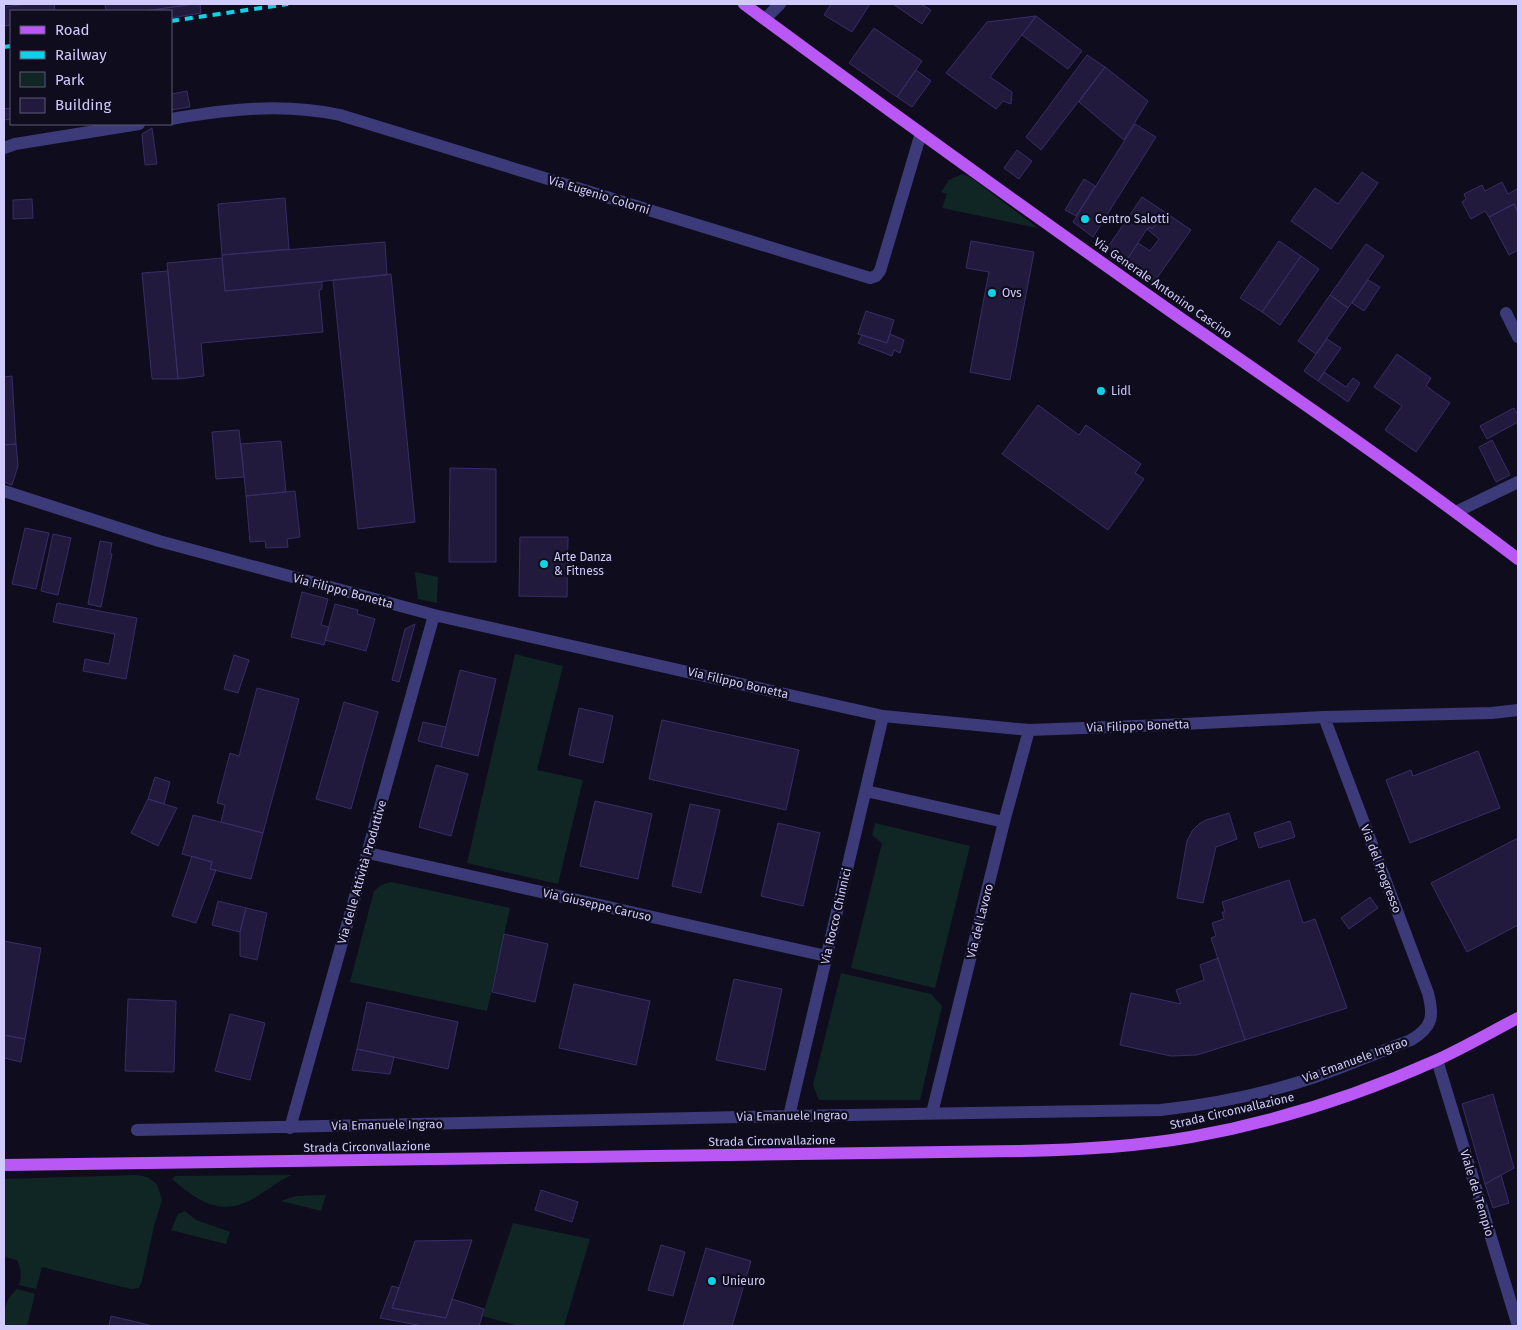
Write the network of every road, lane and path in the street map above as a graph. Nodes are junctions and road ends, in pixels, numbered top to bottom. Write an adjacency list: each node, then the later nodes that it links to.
1 (744, 4): 3 (main road, Via Generale Antonino Cascino)
2 (780, 4): 3 (street)
3 (765, 20): 6 (main road, Via Generale Antonino Cascino)
4 (172, 118): 6 (street, Via Eugenio Colorni)
5 (133, 125): 7 (street)
6 (921, 133): 12 (main road, Via Generale Antonino Cascino)
7 (4, 148)
8 (1506, 313): 9 (street)
9 (1518, 337)
10 (1518, 482): 12 (street)
11 (4, 491): 14 (street, Via Filippo Bonetta)
12 (1456, 512): 13 (main road, Via Generale Antonino Cascino)
13 (1518, 559)
14 (434, 615): 18 (street, Via Filippo Bonetta); 23 (street, Via delle Attività Produttive)
15 (1518, 702): 17 (street)
16 (1518, 710): 17 (street, Via Filippo Bonetta)
17 (1492, 712): 19 (street, Via Filippo Bonetta)
18 (883, 716): 20 (street, Via Filippo Bonetta); 21 (street, Via Rocco Chinnici)
19 (1324, 717): 20 (street, Via Filippo Bonetta); 26 (street, Via del Progresso)
20 (1029, 730): 22 (street, Via del Lavoro)
21 (866, 791): 22 (street); 24 (street, Via Rocco Chinnici)
22 (1004, 822): 28 (street, Via del Lavoro)
23 (368, 853): 24 (street, Via Giuseppe Caruso); 30 (street, Via delle Attività Produttive)
24 (826, 956): 29 (street, Via Rocco Chinnici)
25 (1518, 1018): 27 (main road, Strada Circonvallazione)
26 (1429, 1023): 28 (street, Via Emanuele Ingrao)
27 (1437, 1060): 32 (main road, Strada Circonvallazione); 33 (street, Viale del Tempio)
28 (932, 1113): 29 (street, Via Emanuele Ingrao)
29 (789, 1116): 30 (street, Via Emanuele Ingrao)
30 (290, 1128): 31 (street, Via Emanuele Ingrao)
31 (137, 1130)
32 (4, 1165)
33 (1518, 1326)

